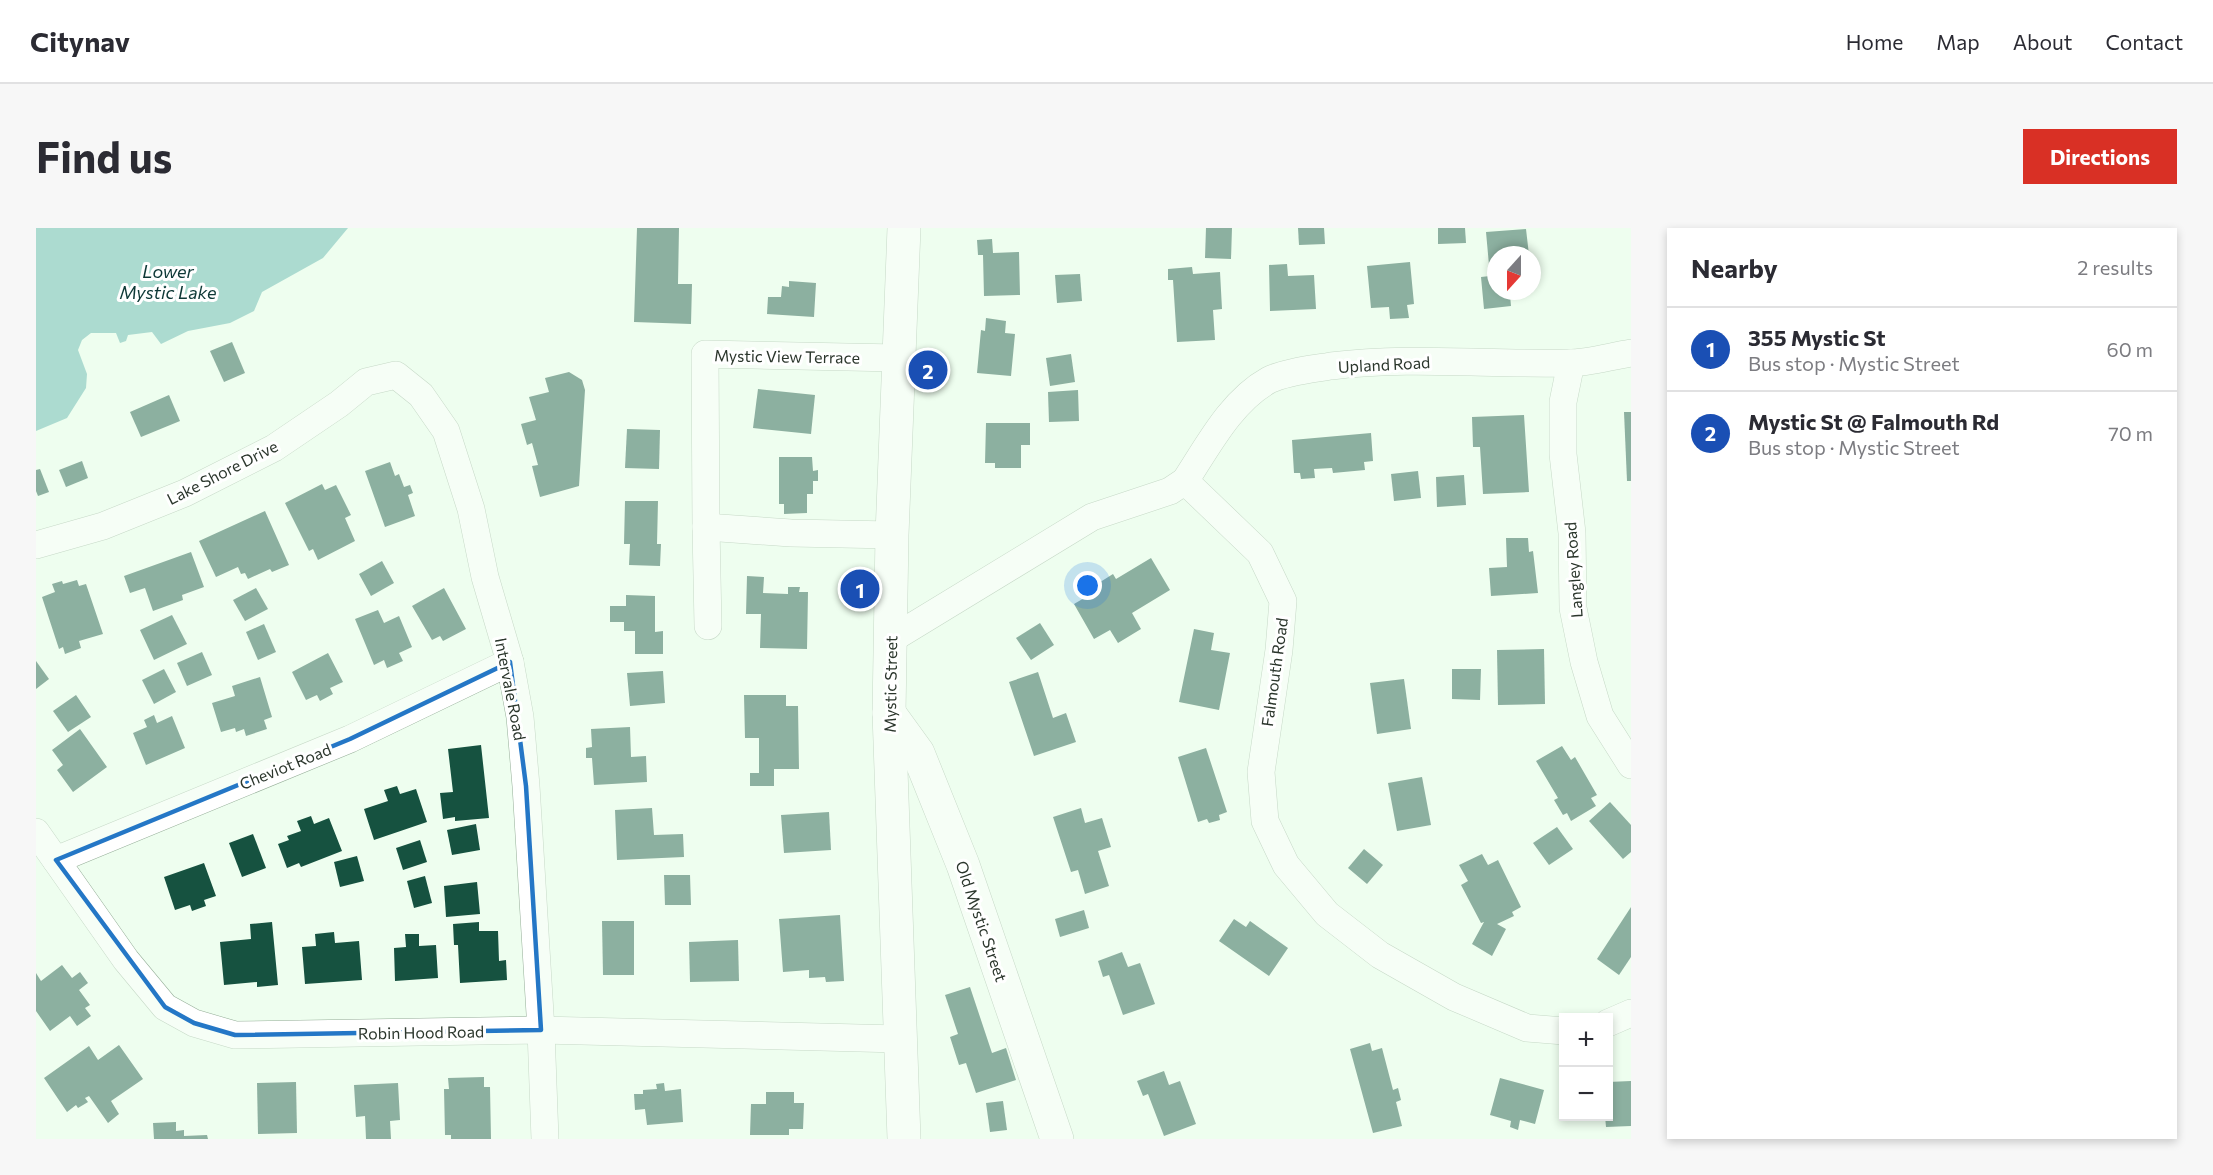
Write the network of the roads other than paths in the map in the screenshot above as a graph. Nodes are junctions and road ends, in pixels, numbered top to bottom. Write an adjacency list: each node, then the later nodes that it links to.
1 (904, 228): 3 (main road, Mystic Street)
2 (1631, 353): 4 (street, Upland Road)
3 (897, 358): 7 (street, Mystic View Terrace); 8 (main road, Mystic Street)
4 (1571, 363): 6 (street, Upland Road); 14 (street, Langley Road)
5 (396, 375): 9 (street, Lake Shore Drive); 12 (street, Intervale Road)
6 (1185, 481): 11 (street); 20 (street, Falmouth Road)
7 (706, 527): 8 (street); 10 (street, Mystic View Terrace)
8 (892, 535): 11 (main road, Mystic Street)
9 (36, 545)
10 (708, 626)
11 (890, 640): 13 (main road, Mystic Street)
12 (510, 663): 16 (street, Cheviot Road); 19 (street, Intervale Road)
13 (889, 713): 21 (main road, Mystic Street); 24 (main road, Old Mystic Street)
14 (1631, 765)
15 (36, 832): 16 (street, Robin Hood Road)
16 (56, 860): 19 (street, Robin Hood Road)
17 (1631, 1013): 18 (street)
18 (1613, 1021)
19 (541, 1030): 21 (street, Robin Hood Road); 22 (street, Intervale Road)
20 (1559, 1031)
21 (900, 1039): 23 (main road, Mystic Street)
22 (545, 1139)
23 (904, 1139)
24 (1057, 1139)

